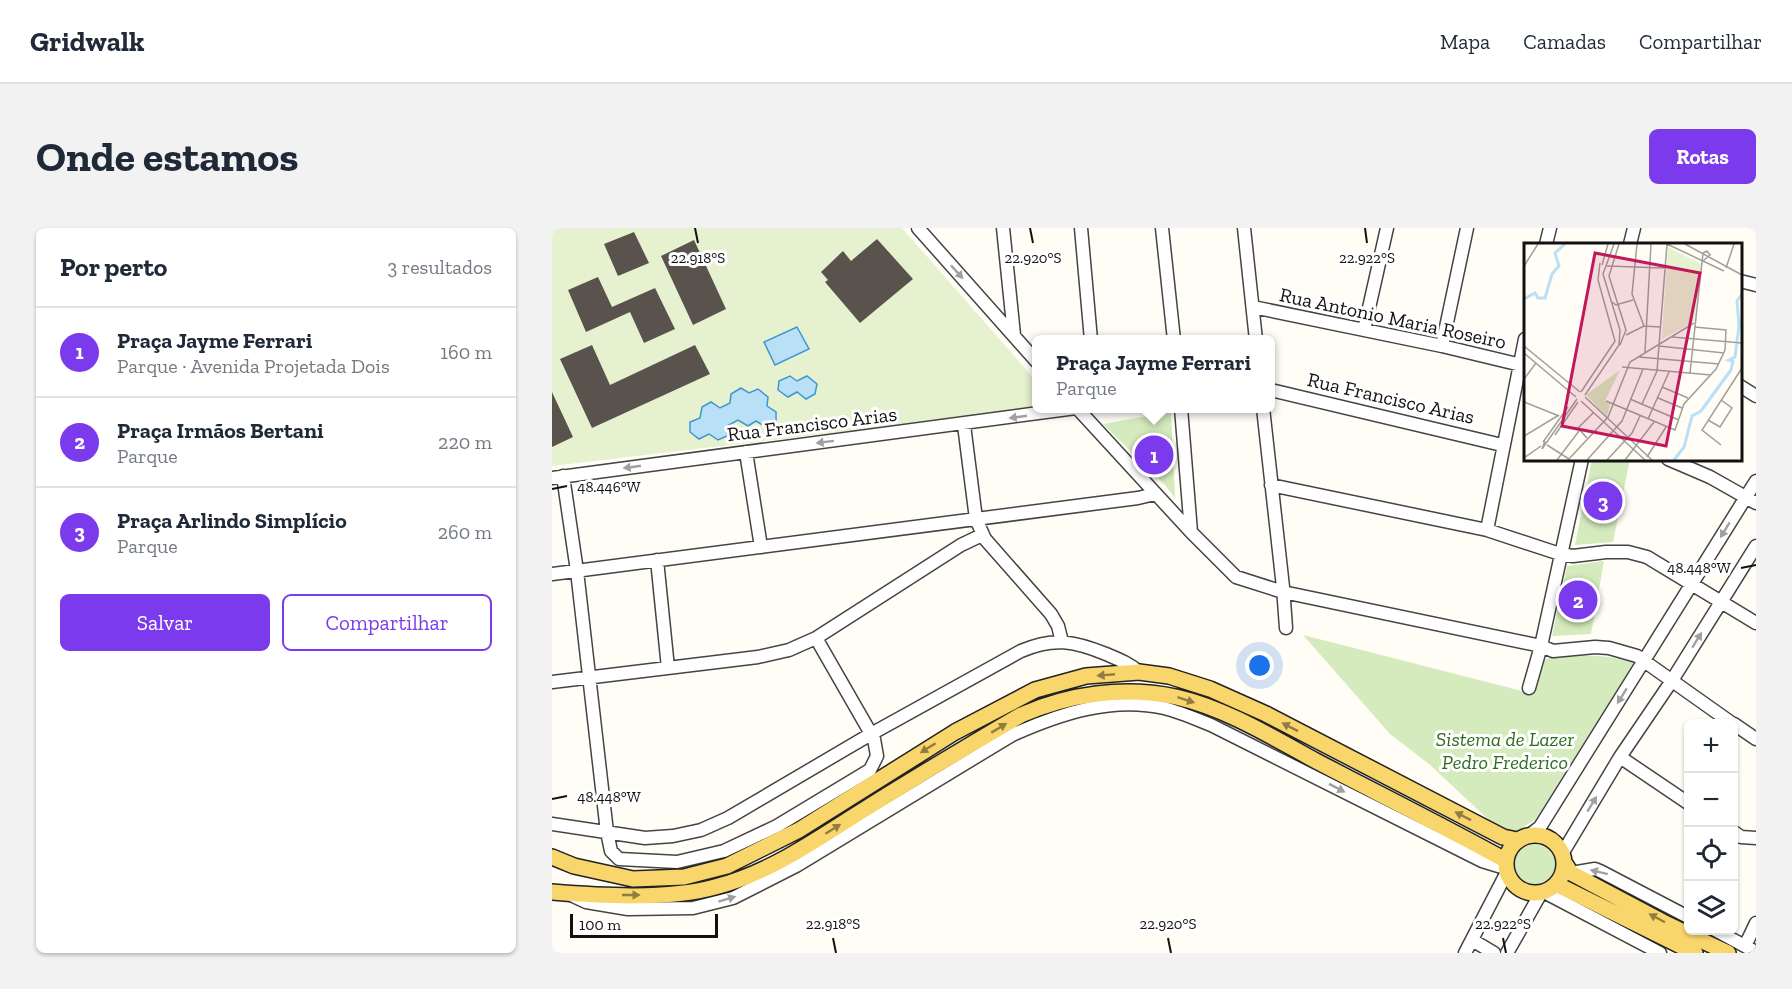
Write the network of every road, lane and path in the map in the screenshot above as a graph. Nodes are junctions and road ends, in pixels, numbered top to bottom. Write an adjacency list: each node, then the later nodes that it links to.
1 (918, 228): 16 (street, one-way to 16)
2 (1003, 228): 16 (street)
3 (1081, 228): 17 (street)
4 (1162, 228): 18 (street)
5 (1244, 228): 14 (street)
6 (1387, 228): 15 (street)
7 (1467, 228): 20 (street)
8 (1550, 228): 10 (street)
9 (1634, 228): 11 (street)
10 (1546, 243)
11 (1630, 243)
12 (1741, 281): 13 (street)
13 (1756, 285)
14 (1253, 307): 15 (street, Rua Antonio Maria Roseiro); 19 (street)
15 (1364, 330): 20 (street, Rua Antonio Maria Roseiro)
16 (1014, 335): 22 (street)
17 (1091, 335)
18 (1174, 335)
19 (1256, 335)
20 (1442, 346): 23 (street, Rua Antonio Maria Roseiro)
21 (1524, 348): 23 (street)
22 (1032, 356)
23 (1522, 366): 32 (street)
24 (1741, 388): 26 (street)
25 (1275, 391): 32 (street, Rua Francisco Arias)
26 (1756, 396)
27 (1032, 413): 31 (street, Rua Francisco Arias, one-way to 31)
28 (1081, 413): 39 (street)
29 (1181, 413): 43 (street)
30 (1264, 413): 38 (street)
31 (964, 425): 33 (street, Rua Francisco Arias, one-way to 33); 41 (street)
32 (1502, 445): 42 (street)
33 (746, 452): 36 (street, Rua Francisco Arias, one-way to 36); 46 (street)
34 (1582, 460): 47 (street)
35 (1670, 460): 40 (street)
36 (558, 477): 49 (street)
37 (1756, 480): 40 (street)
38 (1271, 485): 42 (street); 52 (street)
39 (1155, 494): 41 (street); 43 (street)
40 (1751, 500): 51 (street, one-way to 51)
41 (976, 519): 44 (street); 46 (street)
42 (1486, 530): 47 (street)
43 (1191, 532): 52 (street)
44 (981, 535): 56 (street); 57 (street)
45 (1756, 546): 53 (street)
46 (761, 547): 48 (street)
47 (1560, 554): 51 (street); 58 (street)
48 (657, 560): 49 (street); 60 (street)
49 (577, 571): 50 (street); 62 (street)
50 (552, 574)
51 (1693, 584): 53 (street); 59 (street)
52 (1284, 592): 55 (street); 58 (street)
53 (1721, 602): 54 (street); 64 (street, one-way to 53)
54 (1756, 623)
55 (1286, 628)
56 (816, 638): 60 (street); 68 (street)
57 (1062, 642): 61 (street); 68 (street)
58 (1541, 646): 59 (street); 65 (street)
59 (1644, 662): 64 (street); 78 (street, one-way to 78)
60 (668, 668): 62 (street)
61 (1139, 672): 71 (main road, one-way to 71); 78 (main road, one-way to 61)
62 (590, 678): 63 (street); 76 (street)
63 (552, 682)
64 (1671, 682): 66 (street); 70 (street)
65 (1529, 688)
66 (1726, 719)
67 (1738, 727): 69 (street)
68 (871, 734): 72 (street); 76 (street)
69 (1756, 739)
70 (1620, 758): 73 (street); 82 (street, one-way to 70)
71 (879, 778): 72 (street); 80 (main road)
72 (838, 789): 75 (street)
73 (1684, 799)
74 (552, 824): 76 (street)
75 (777, 826): 76 (street); 80 (street)
76 (608, 832)
77 (1738, 835): 79 (street)
78 (1524, 837): 82 (main road); 83 (main road)
79 (1756, 838)
80 (759, 850): 81 (main road)
81 (552, 857)
82 (1566, 863): 84 (main road); 86 (street, one-way to 82); 96 (main road, one-way to 82)
83 (1506, 867): 84 (main road); 85 (main road, one-way to 83); 89 (street)
84 (1547, 890): 93 (street); 94 (street); 95 (main road)
85 (560, 892)
86 (1684, 914)
87 (1756, 922): 90 (street)
88 (1724, 935): 90 (street)
89 (1472, 940): 91 (street); 92 (street)
90 (1751, 949)
91 (1465, 953)
92 (1494, 953)
93 (1507, 953)
94 (1660, 953)
95 (1695, 953)
96 (1728, 953)

